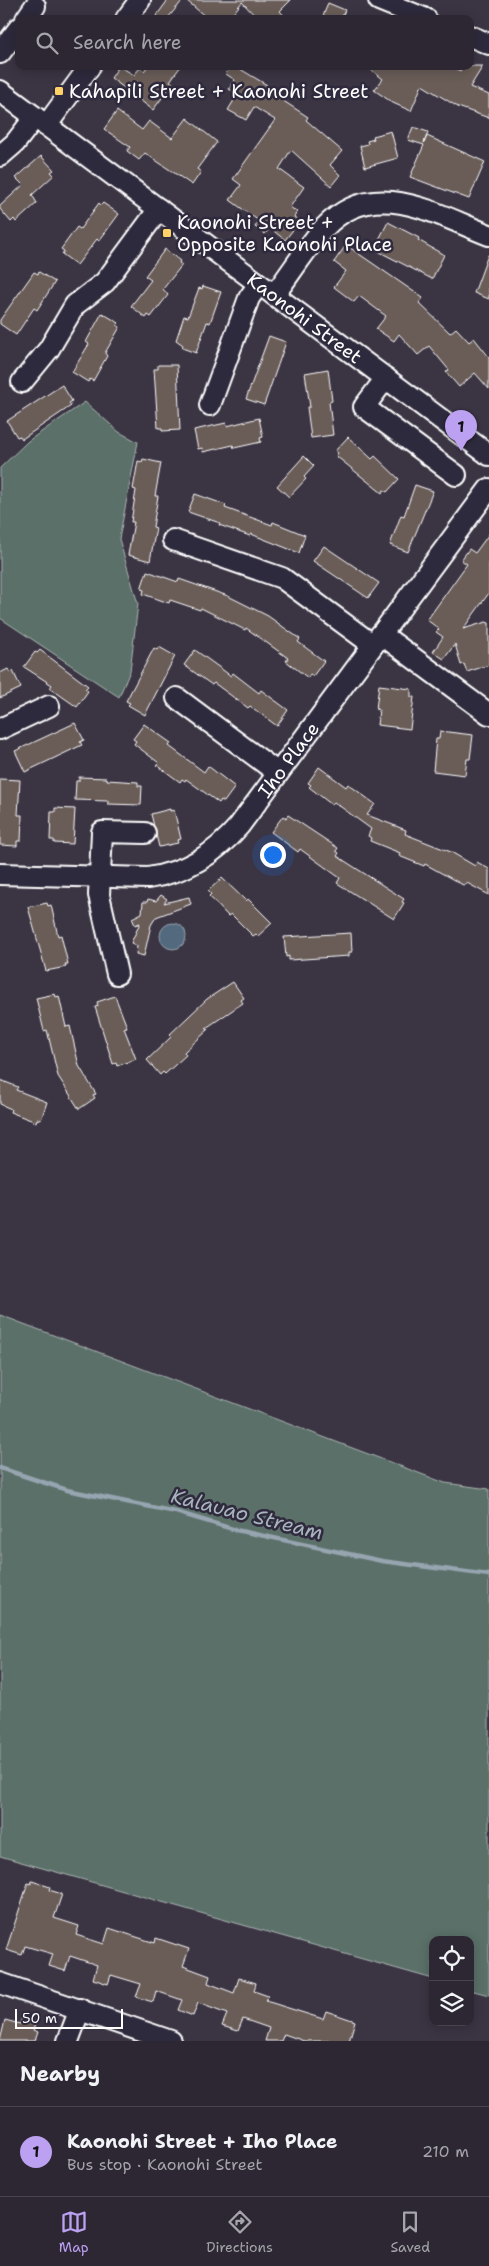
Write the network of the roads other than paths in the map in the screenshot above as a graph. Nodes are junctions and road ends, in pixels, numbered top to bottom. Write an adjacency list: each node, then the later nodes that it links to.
1 (140, 0): 3 (street)
2 (380, 0): 4 (street)
3 (129, 15)
4 (416, 15)
5 (15, 33): 8 (street)
6 (474, 38): 7 (street)
7 (489, 44)
8 (0, 53)
9 (86, 70): 11 (street)
10 (0, 91): 11 (street, Kaonohi Street)
11 (40, 121): 12 (street); 13 (street, Kaonohi Street)
12 (0, 156)
13 (159, 209): 15 (street, Kaonohi Street); 17 (street)
14 (489, 235): 15 (street)
15 (267, 289): 16 (street, Kaonohi Street); 18 (street)
16 (386, 378): 19 (street, Kaonohi Street); 20 (street)
17 (22, 382)
18 (210, 405)
19 (489, 455)
20 (456, 475)
21 (489, 489): 23 (street, Iho Place)
22 (173, 540): 23 (street)
23 (377, 640): 26 (street); 28 (street, Iho Place)
24 (177, 698): 28 (street)
25 (50, 706): 27 (street)
26 (489, 714)
27 (0, 729)
28 (278, 774): 31 (street, Iho Place)
29 (145, 833): 31 (street)
30 (0, 874): 31 (street, Iho Place)
31 (100, 878): 32 (street)
32 (117, 974)
33 (0, 1983): 34 (street)
34 (80, 2010): 35 (street); 36 (street)
35 (68, 2041)
36 (171, 2041)

